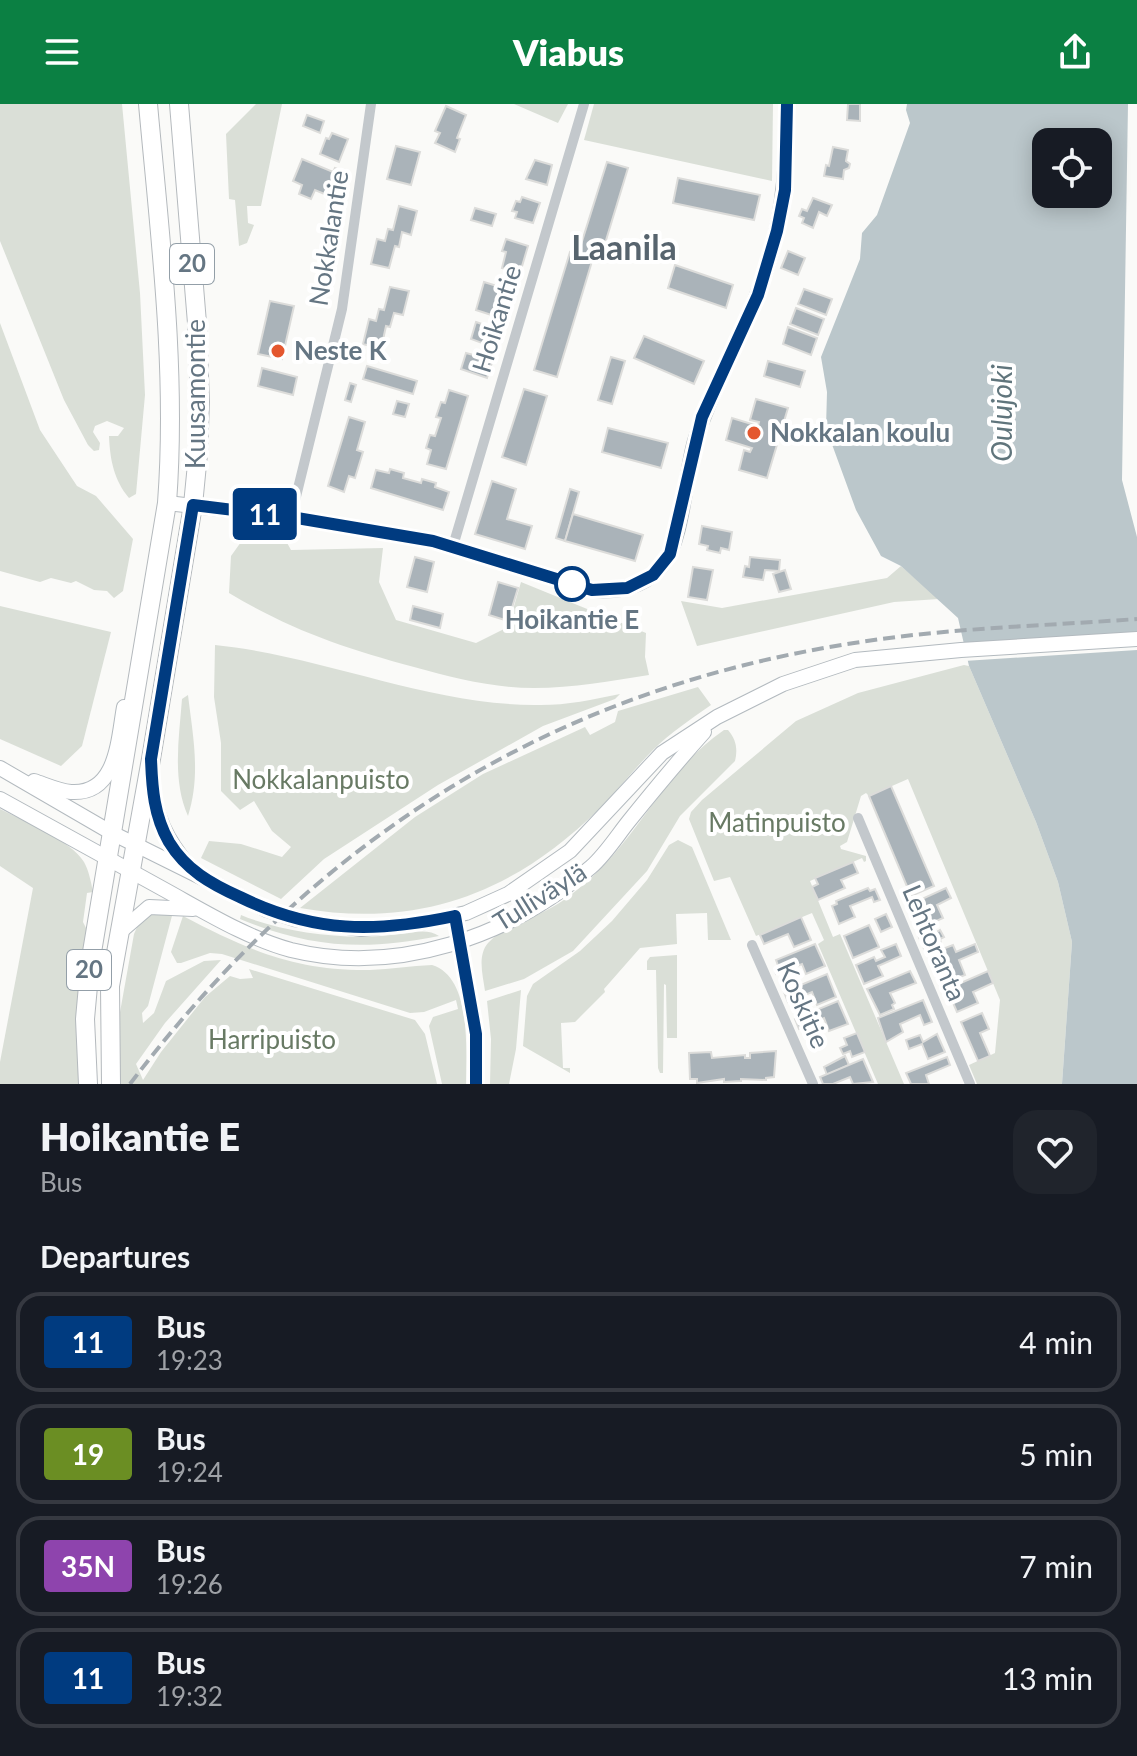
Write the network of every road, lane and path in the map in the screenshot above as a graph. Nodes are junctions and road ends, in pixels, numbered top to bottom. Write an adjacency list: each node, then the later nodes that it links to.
1 (148, 104): 6 (highway, Kuusamontie / 20)
2 (181, 104): 7 (highway, Kuusamontie / 20)
3 (371, 104): 8 (street, Nokkalantie)
4 (584, 104): 9 (street, Hoikantie)
5 (787, 104): 9 (main road)
6 (167, 503): 7 (main road); 10 (highway, Kuusamontie / 20)
7 (193, 505): 8 (main road); 13 (highway, Kuusamontie / 20)
8 (291, 517): 9 (main road)
9 (453, 546)
10 (146, 633): 14 (main road); 17 (highway, Kuusamontie / 20)
11 (1137, 639): 12 (main road, Tulliväylä)
12 (717, 717): 23 (main road, Tulliväylä); 25 (main road, Tulliväylä)
13 (151, 759): 18 (highway, Kuusamontie / 20); 21 (main road)
14 (6, 771): 17 (main road, Tulliväylä)
15 (0, 799): 19 (main road, Tulliväylä)
16 (858, 818): 31 (street, Lehtoranta)
17 (112, 833): 18 (main road, Tulliväylä); 19 (highway, 20)
18 (136, 846): 20 (highway, Kuusamontie / 20); 21 (main road, Tulliväylä)
19 (107, 858): 20 (main road, Tulliväylä); 27 (highway, 20)
20 (131, 872): 22 (main road, Tulliväylä); 24 (highway, 20)
21 (196, 874): 23 (main road, Tulliväylä)
22 (201, 910): 24 (main road); 25 (main road, Tulliväylä)
23 (455, 916): 25 (main road)
24 (120, 932): 28 (highway, 20)
25 (461, 942): 29 (main road)
26 (752, 945): 30 (street, Koskitie)
27 (88, 1084)
28 (111, 1084)
29 (476, 1084)
30 (813, 1084)
31 (970, 1084)

